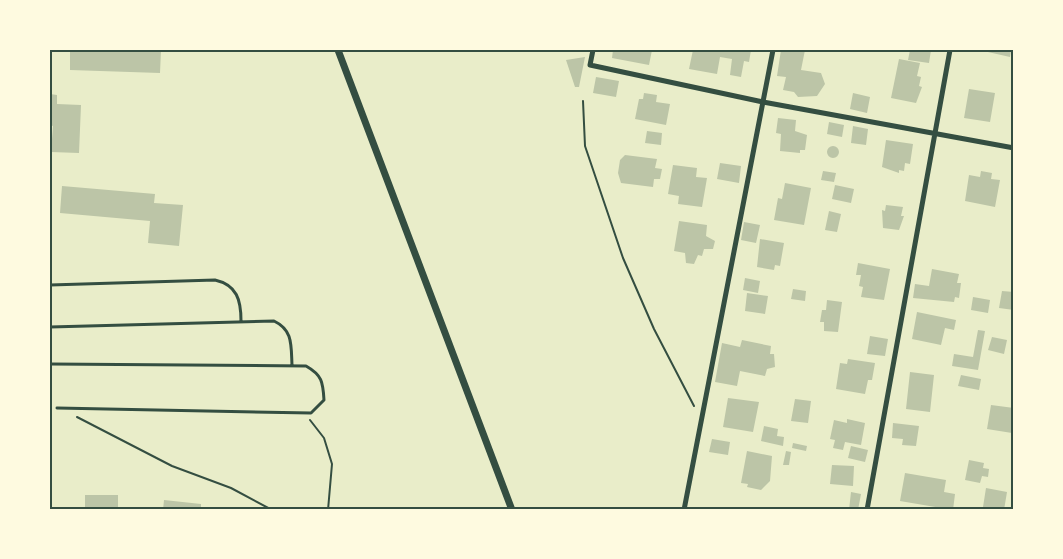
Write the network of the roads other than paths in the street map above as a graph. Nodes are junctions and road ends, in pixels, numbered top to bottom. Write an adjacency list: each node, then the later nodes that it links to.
1 (338, 50): 14 (street)
2 (593, 50): 5 (street)
3 (773, 50): 5 (street)
4 (950, 50): 6 (street)
5 (763, 102): 6 (street); 15 (street)
6 (934, 132): 7 (street); 16 (street)
7 (1014, 148)
8 (50, 285): 9 (lane)
9 (241, 321): 10 (lane); 12 (lane)
10 (50, 327)
11 (50, 364): 12 (lane)
12 (292, 365): 13 (lane)
13 (57, 408)
14 (512, 510)
15 (684, 510)
16 (867, 510)

